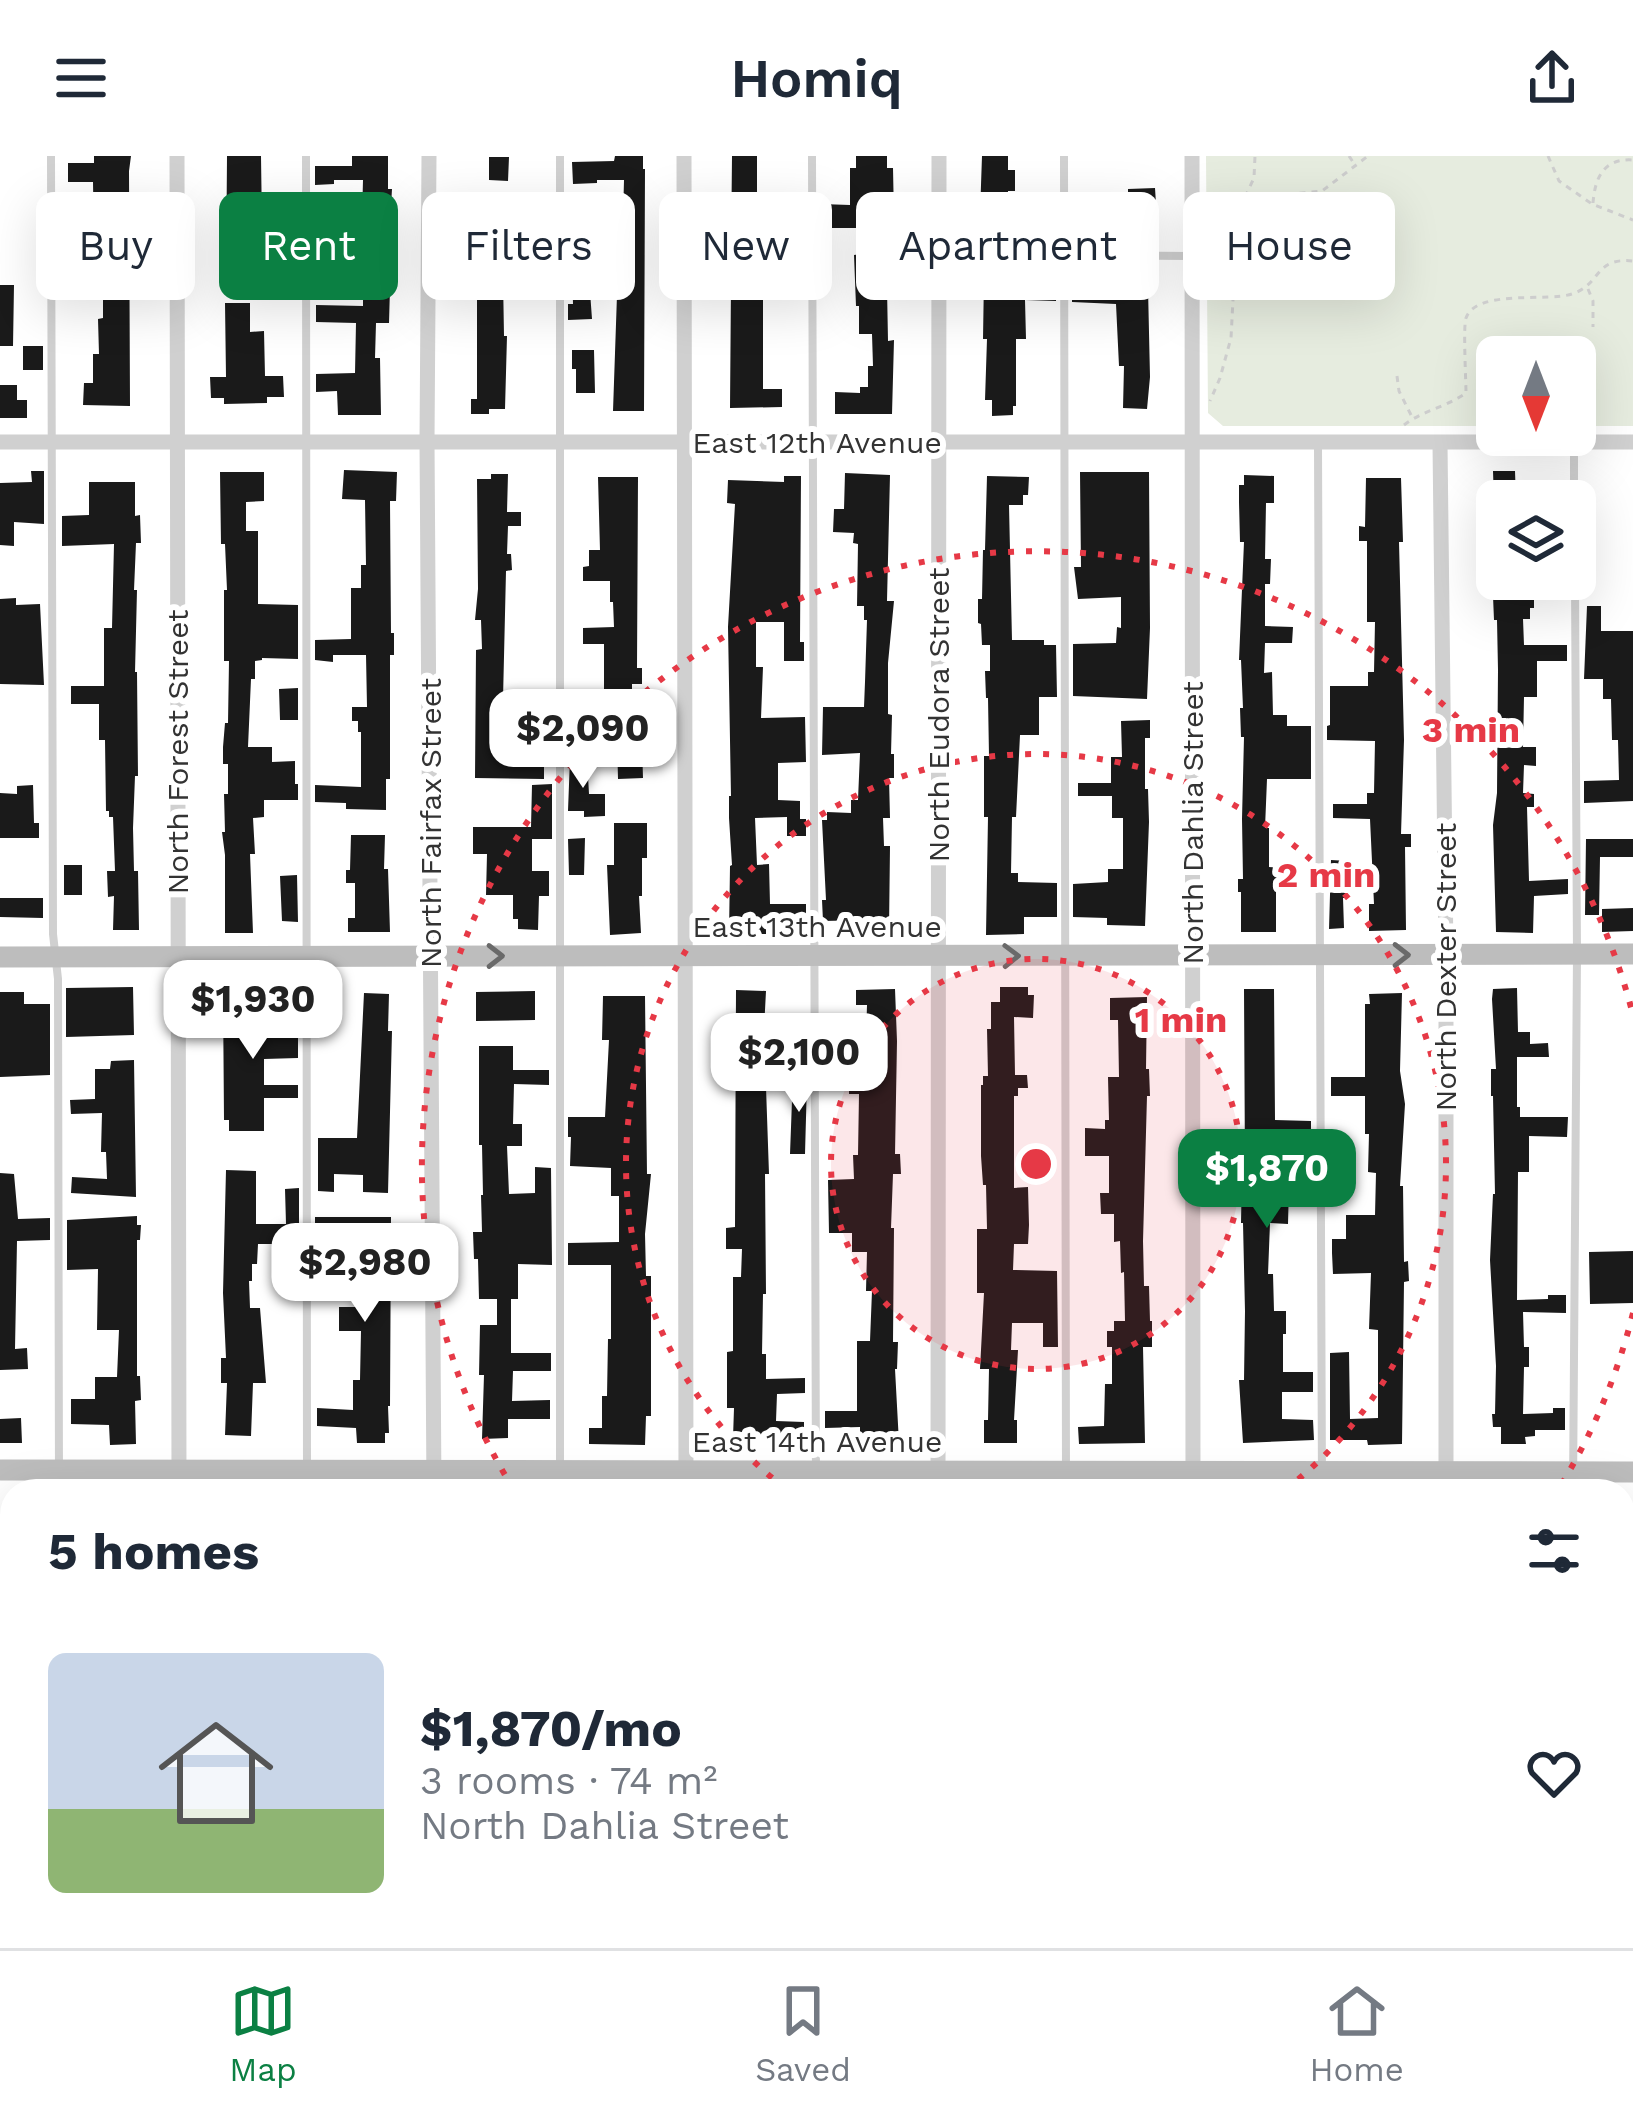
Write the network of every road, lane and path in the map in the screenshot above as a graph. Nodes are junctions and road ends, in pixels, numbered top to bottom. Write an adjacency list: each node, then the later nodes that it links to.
1 (51, 156): 36 (lane)
2 (177, 156): 37 (street, North Forest Street)
3 (306, 156): 38 (lane)
4 (429, 156): 33 (street, North Fairfax Street)
5 (560, 156): 34 (lane)
6 (684, 156): 39 (street)
7 (812, 156): 40 (lane)
8 (939, 156): 41 (street, North Eudora Street)
9 (1064, 156): 17 (lane)
10 (1192, 156): 18 (street, North Dahlia Street)
11 (1255, 156): 19 (path)
12 (1348, 156): 16 (path)
13 (1368, 156): 16 (path)
14 (1548, 156): 21 (path)
15 (1633, 160): 21 (path)
16 (1356, 166): 20 (path)
17 (1064, 192)
18 (1192, 192)
19 (1247, 192)
20 (1311, 192)
21 (1592, 204): 22 (path)
22 (1633, 220)
23 (1633, 261): 24 (path)
24 (1587, 288): 28 (path); 31 (path)
25 (1065, 300): 42 (lane)
26 (1192, 300): 43 (street, North Dahlia Street)
27 (1233, 300): 30 (path)
28 (1593, 327)
29 (1396, 376): 31 (path)
30 (1208, 413)
31 (1413, 418): 32 (path)
32 (1404, 425)
33 (428, 441): 34 (street, East 12th Avenue); 38 (street, East 12th Avenue); 56 (street, North Fairfax Street)
34 (559, 441): 39 (street, East 12th Avenue); 57 (lane)
35 (0, 442): 36 (street, East 12th Avenue)
36 (51, 442): 37 (street, East 12th Avenue); 63 (lane)
37 (178, 442): 38 (street, East 12th Avenue); 64 (street, North Forest Street)
38 (305, 442): 55 (lane)
39 (683, 442): 40 (street, East 12th Avenue); 58 (street)
40 (813, 442): 41 (street, East 12th Avenue); 59 (lane)
41 (937, 442): 42 (street, East 12th Avenue); 60 (street, North Eudora Street)
42 (1066, 442): 43 (street, East 12th Avenue); 61 (lane)
43 (1192, 442): 46 (street, East 12th Avenue); 50 (street, North Dahlia Street)
44 (1596, 442): 45 (street, East 12th Avenue)
45 (1633, 442)
46 (1318, 443): 48 (street, East 12th Avenue); 52 (lane)
47 (1476, 443): 48 (street, East 12th Avenue)
48 (1440, 444): 53 (street, North Dexter Street)
49 (1575, 600): 54 (lane)
50 (1192, 954): 52 (main road, East 13th Avenue); 61 (main road, East 13th Avenue); 77 (street, North Dahlia Street)
51 (1633, 954): 54 (main road, East 13th Avenue)
52 (1319, 955): 53 (main road, East 13th Avenue, one-way to 53); 78 (lane)
53 (1446, 955): 54 (main road, East 13th Avenue); 79 (street, North Dexter Street)
54 (1577, 955): 80 (lane)
55 (306, 956): 56 (main road, East 13th Avenue); 64 (main road, East 13th Avenue); 70 (lane)
56 (431, 956): 57 (main road, East 13th Avenue, one-way to 57); 71 (street, North Fairfax Street)
57 (561, 956): 58 (main road, East 13th Avenue); 72 (lane)
58 (685, 956): 59 (main road, East 13th Avenue); 73 (street)
59 (813, 956): 60 (main road, East 13th Avenue); 74 (lane)
60 (939, 956): 61 (main road, East 13th Avenue, one-way to 61); 75 (street, North Eudora Street)
61 (1067, 956): 76 (lane)
62 (0, 957): 63 (main road, East 13th Avenue)
63 (55, 957): 64 (main road, East 13th Avenue); 68 (lane)
64 (176, 957): 69 (street, North Forest Street)
65 (0, 1470): 67 (main road, East 14th Avenue)
66 (1633, 1472): 81 (main road, East 14th Avenue)
67 (48, 1479)
68 (59, 1479)
69 (178, 1479)
70 (307, 1479)
71 (434, 1479)
72 (560, 1479)
73 (686, 1479)
74 (816, 1479)
75 (938, 1479)
76 (1066, 1479)
77 (1193, 1479)
78 (1322, 1479)
79 (1446, 1479)
80 (1573, 1479)
81 (1586, 1479)

